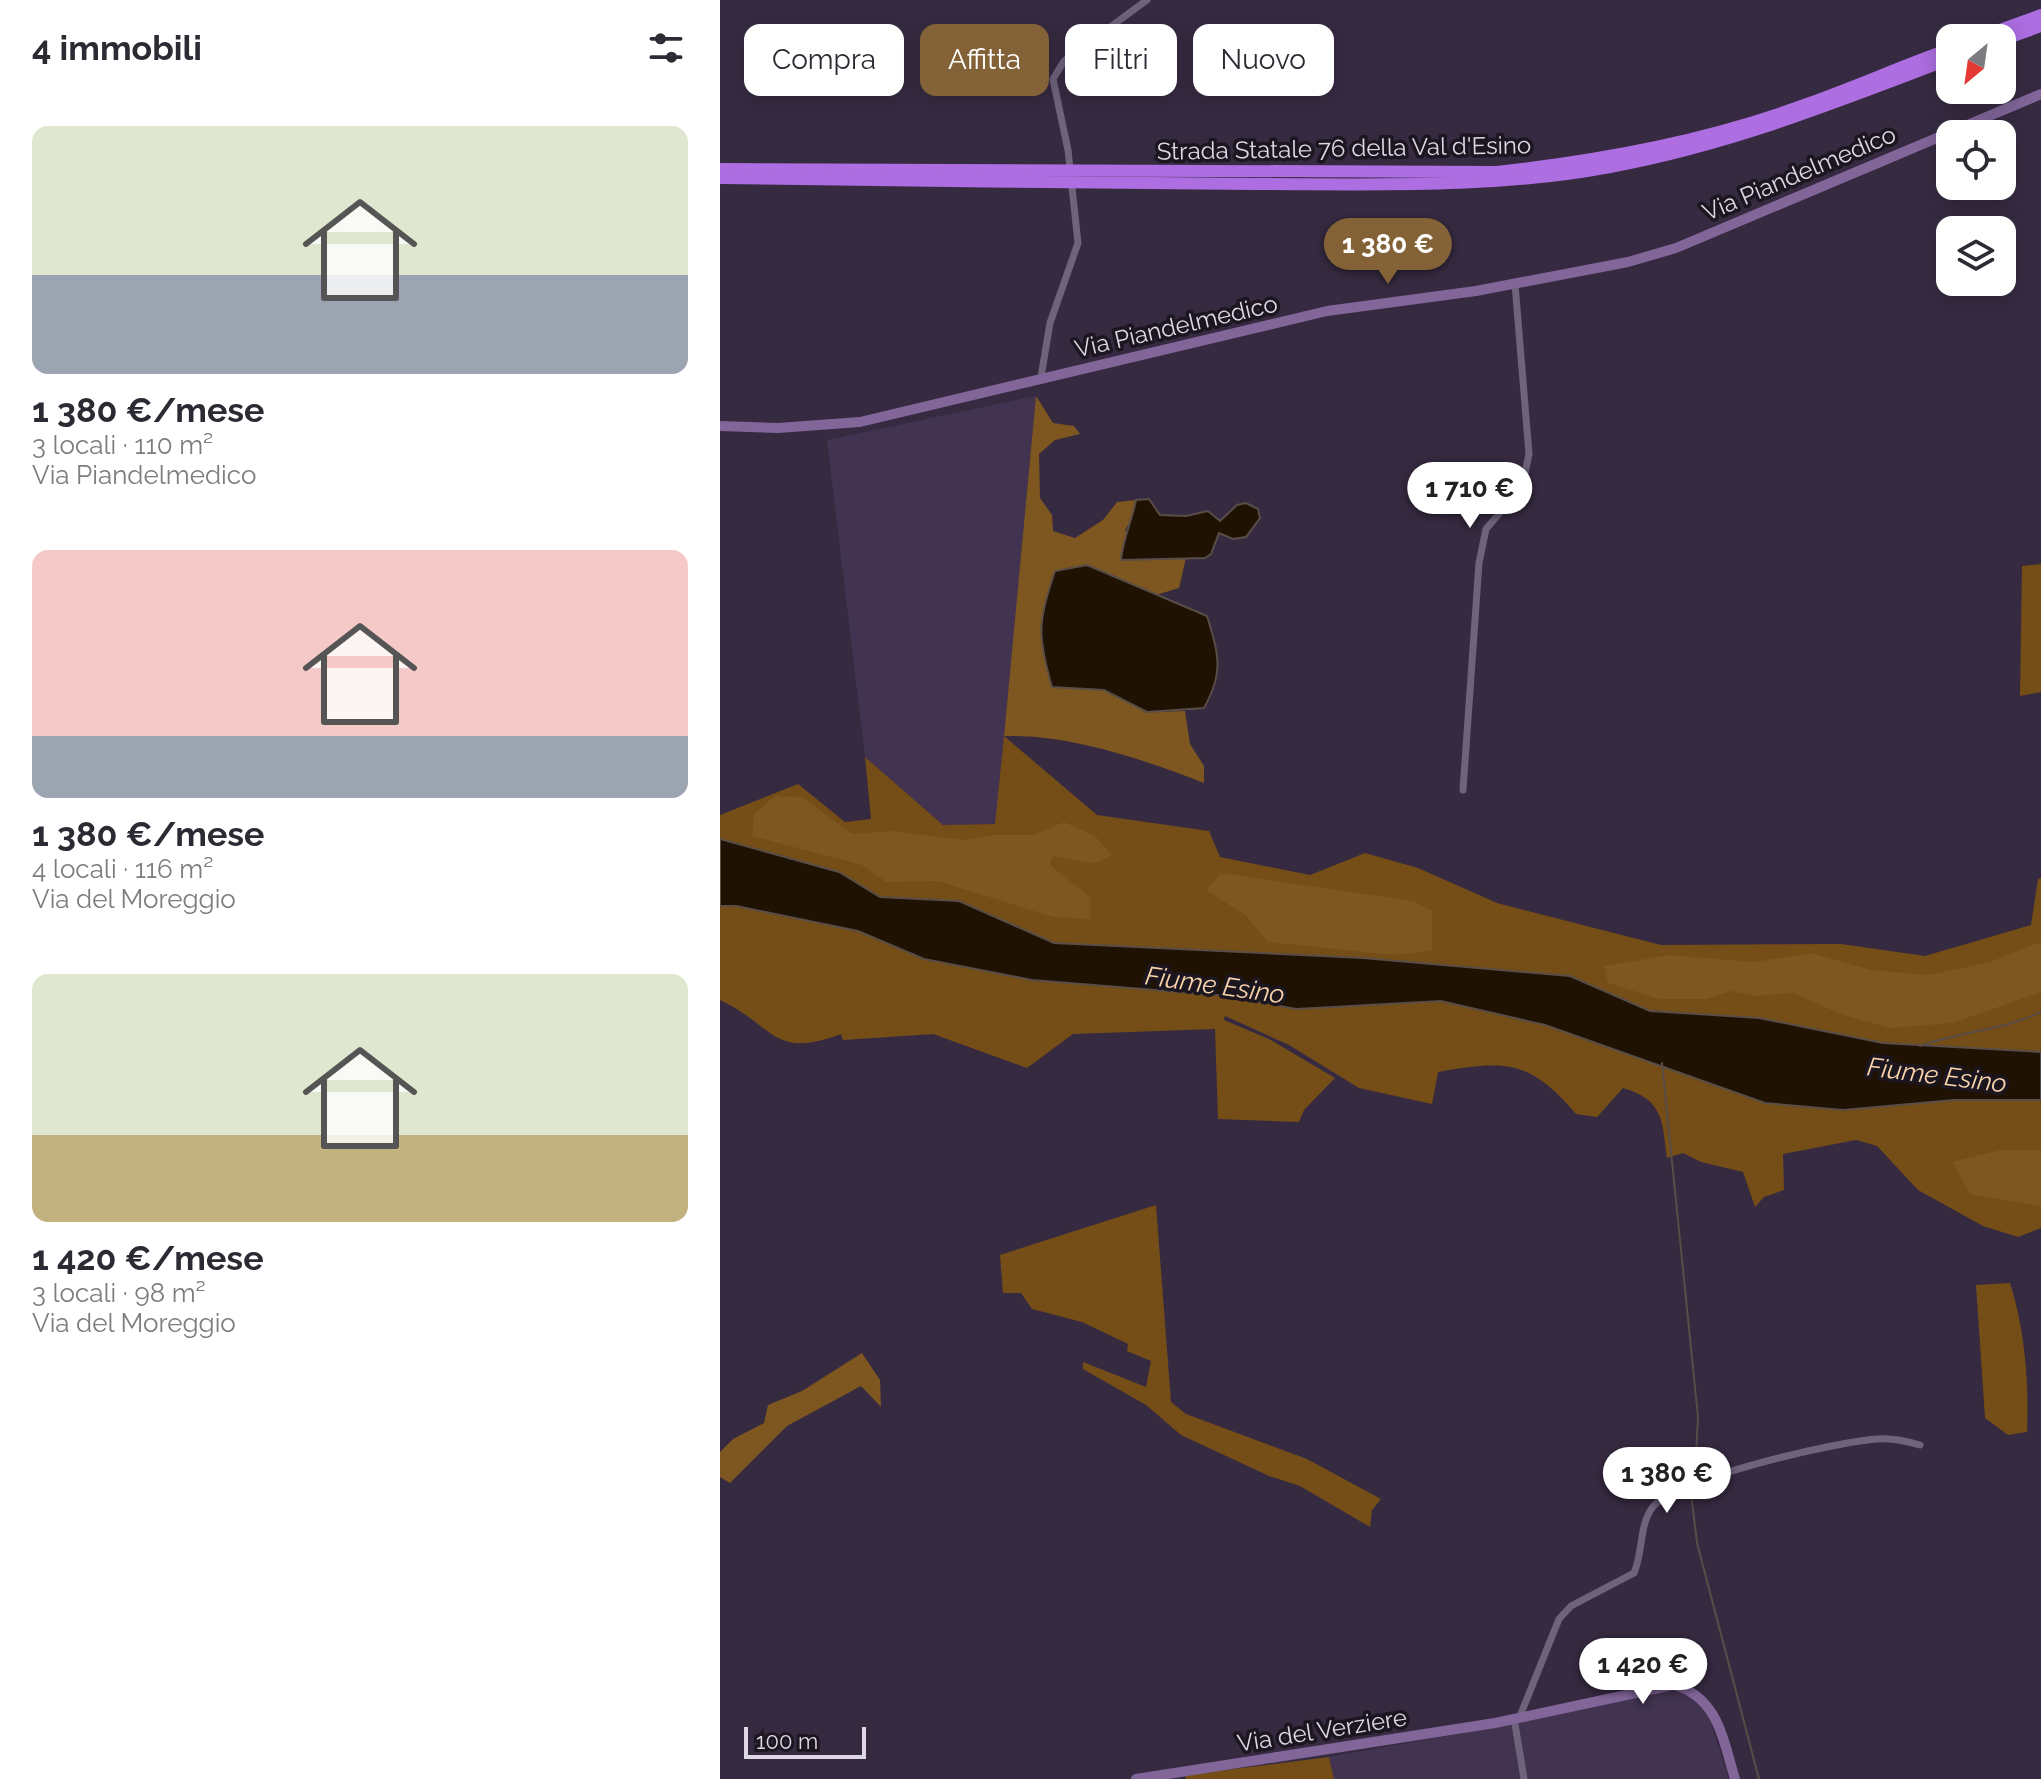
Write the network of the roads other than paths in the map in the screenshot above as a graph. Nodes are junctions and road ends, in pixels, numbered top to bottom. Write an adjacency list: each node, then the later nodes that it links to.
1 (1147, 0): 14 (street)
2 (2041, 15): 3 (highway)
3 (2016, 24)
4 (2041, 26): 5 (highway)
5 (2016, 35)
6 (1936, 54): 11 (highway, Strada Statale 76 della Val d'Esino)
7 (1936, 65): 11 (highway, Strada Statale 76 della Val d'Esino)
8 (2041, 94): 13 (main road, Via Piandelmedico)
9 (720, 169): 10 (highway, Strada Statale 76 della Val d'Esino)
10 (1060, 177): 11 (highway, Strada Statale 76 della Val d'Esino); 12 (highway, Strada Statale 76 della Val d'Esino)
11 (1078, 177)
12 (720, 178)
13 (1515, 284): 14 (main road, Via Piandelmedico); 16 (street)
14 (1041, 377): 15 (main road, Via Piandelmedico)
15 (720, 426)
16 (1463, 790)
17 (1920, 1445): 18 (street)
18 (1517, 1717): 19 (main road, Via del Verziere); 20 (street); 21 (main road, Via del Verziere)
19 (1136, 1779)
20 (1524, 1779)
21 (1735, 1779)

